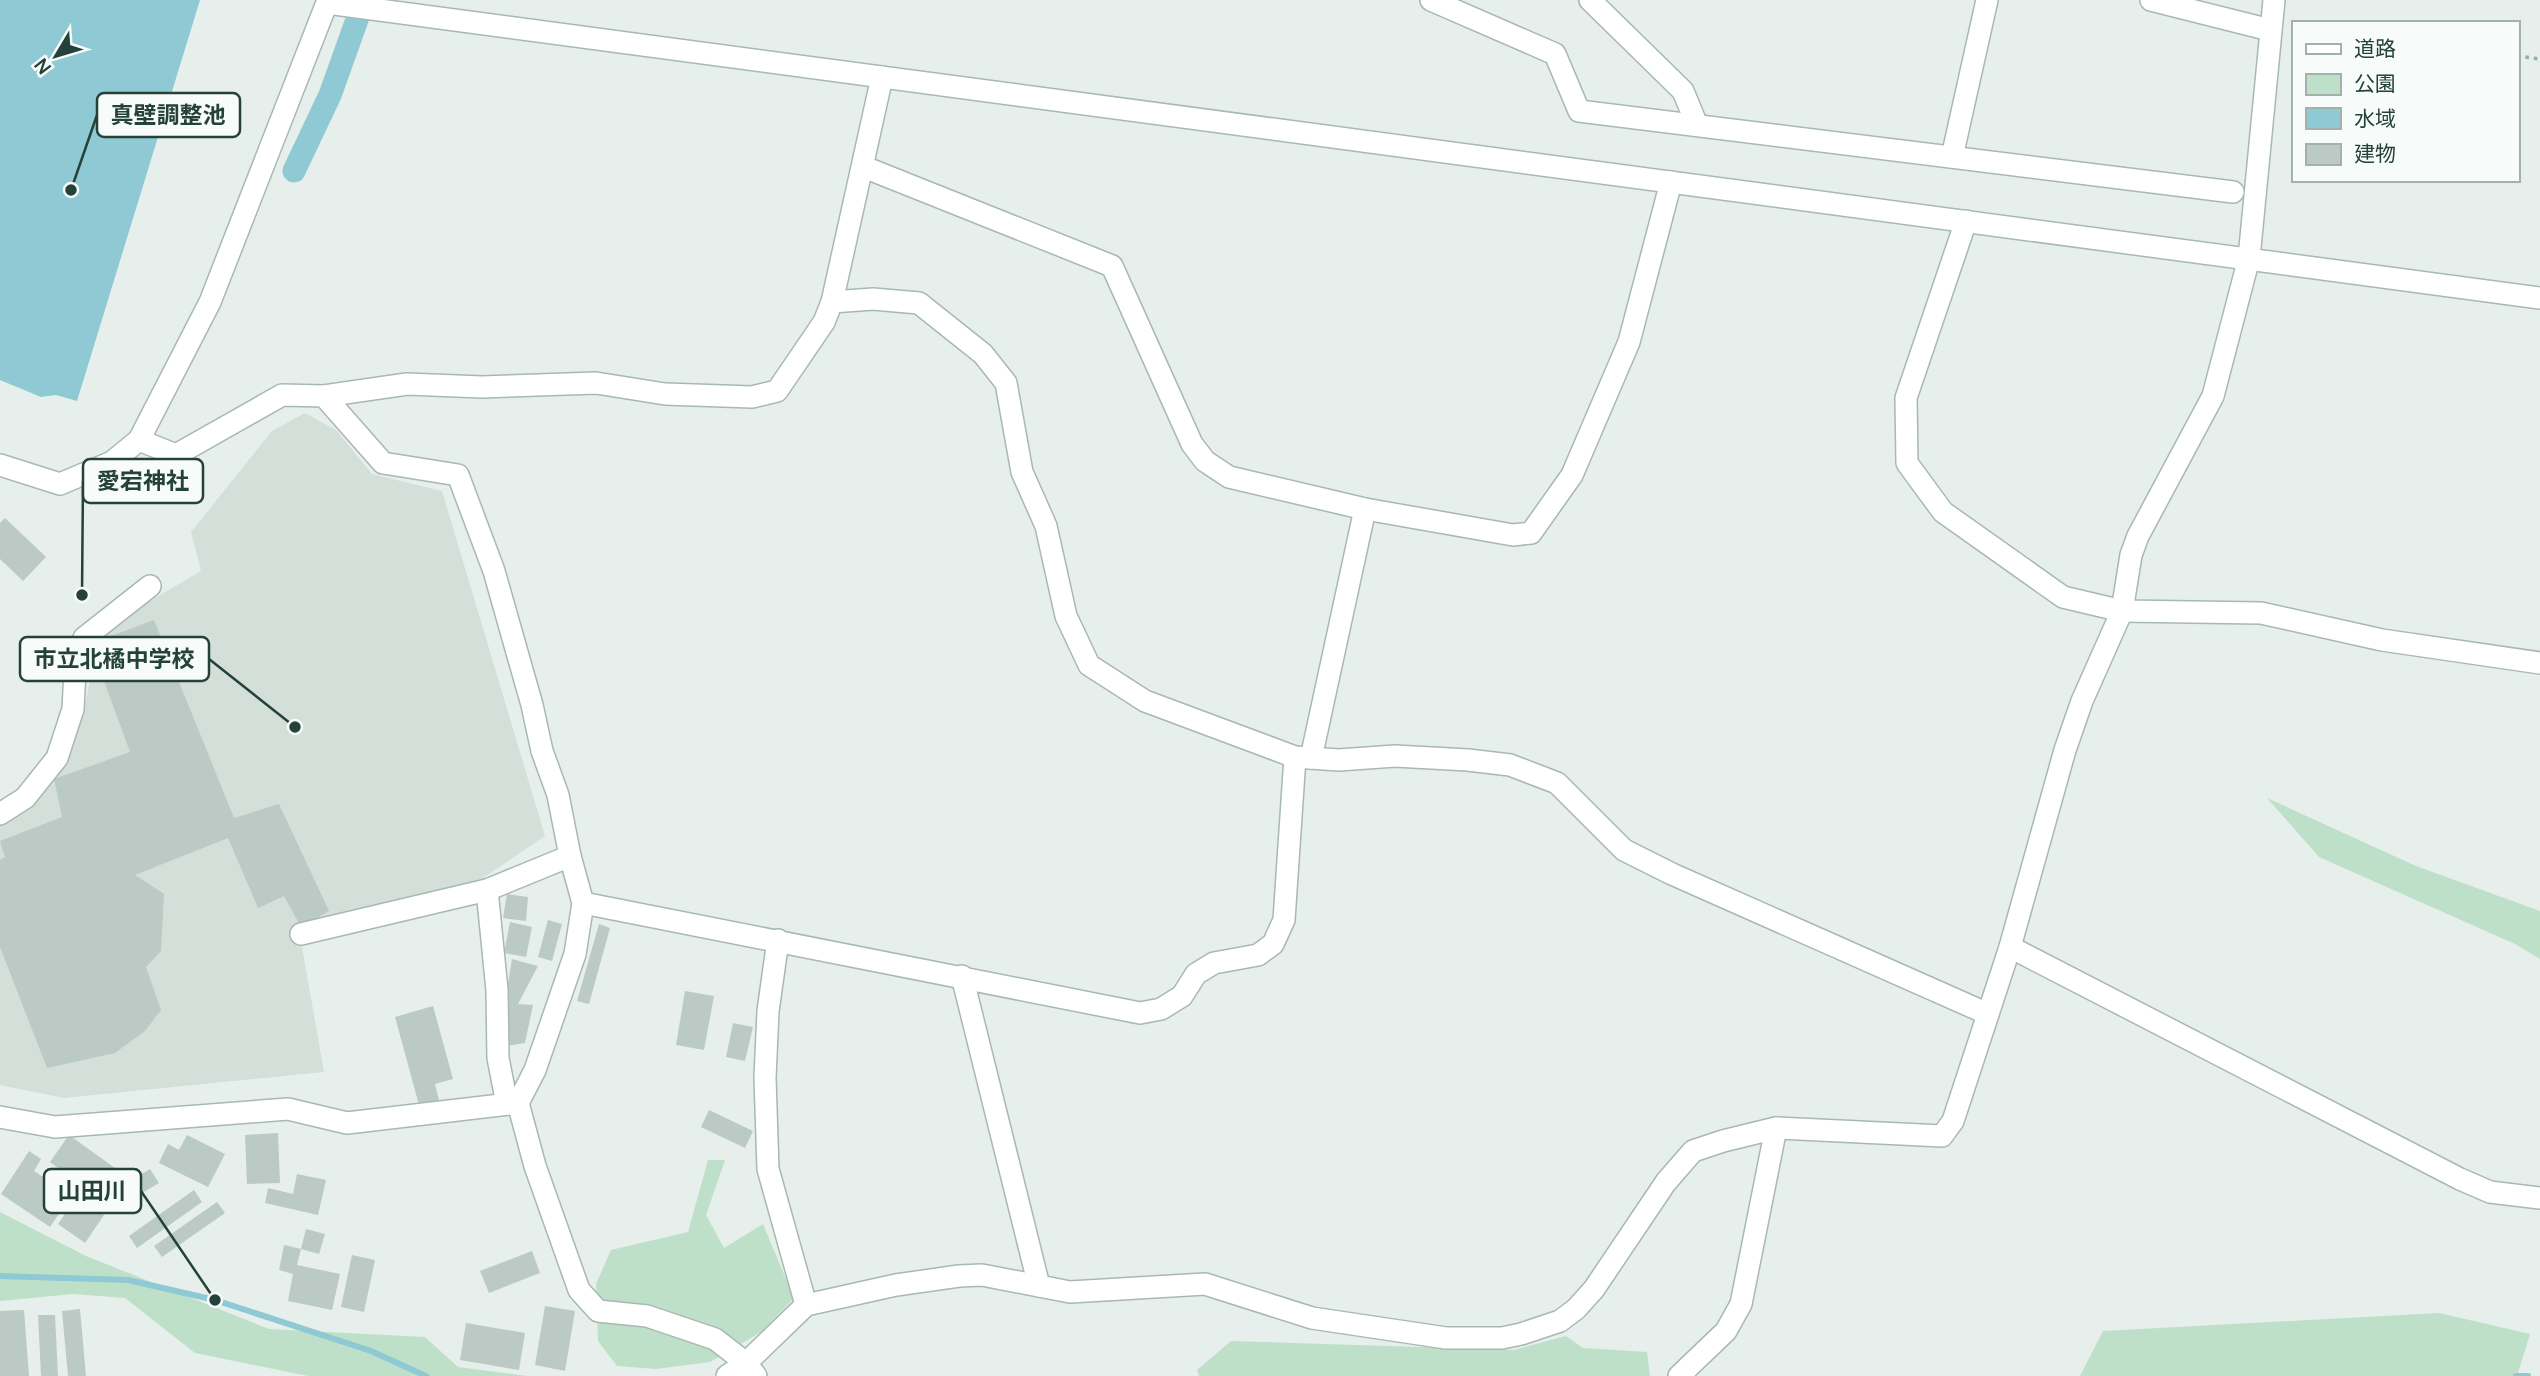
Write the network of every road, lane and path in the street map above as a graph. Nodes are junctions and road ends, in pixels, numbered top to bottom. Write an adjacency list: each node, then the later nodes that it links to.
1 (1431, 0): 11 (street)
2 (1590, 0): 11 (street)
3 (1987, 0): 12 (street)
4 (2151, 0): 7 (street)
5 (2274, 0): 7 (street)
6 (327, 1): 10 (street); 21 (street)
7 (2270, 30): 17 (street)
8 (2519, 56): 9 (path)
9 (2540, 60)
10 (882, 77): 13 (street); 14 (street)
11 (1697, 125): 12 (street)
12 (1952, 157): 15 (street)
13 (863, 167): 19 (street); 23 (street)
14 (1671, 182): 16 (street); 23 (street)
15 (2233, 192)
16 (1966, 221): 17 (street); 25 (street)
17 (2249, 258): 18 (street); 25 (street)
18 (2540, 298)
19 (832, 302): 20 (street); 27 (street)
20 (324, 396): 21 (street); 29 (street)
21 (139, 440): 22 (street)
22 (0, 465)
23 (1365, 509): 27 (street)
24 (150, 586): 28 (street)
25 (2122, 611): 26 (street); 34 (street)
26 (2540, 663)
27 (1303, 758): 35 (street); 36 (street)
28 (0, 814)
29 (569, 856): 30 (street); 31 (street)
30 (487, 890): 32 (street); 37 (street)
31 (583, 902): 33 (street); 37 (street)
32 (301, 934)
33 (778, 940): 35 (street); 42 (street)
34 (2010, 947): 36 (street); 40 (street)
35 (962, 976): 41 (street)
36 (1988, 1014): 39 (street)
37 (512, 1103): 38 (street); 43 (street)
38 (0, 1117)
39 (1776, 1128): 41 (street); 45 (street)
40 (2540, 1198)
41 (1039, 1286): 42 (street)
42 (806, 1305): 43 (street)
43 (751, 1370): 44 (street)
44 (727, 1376)
45 (1679, 1376)

